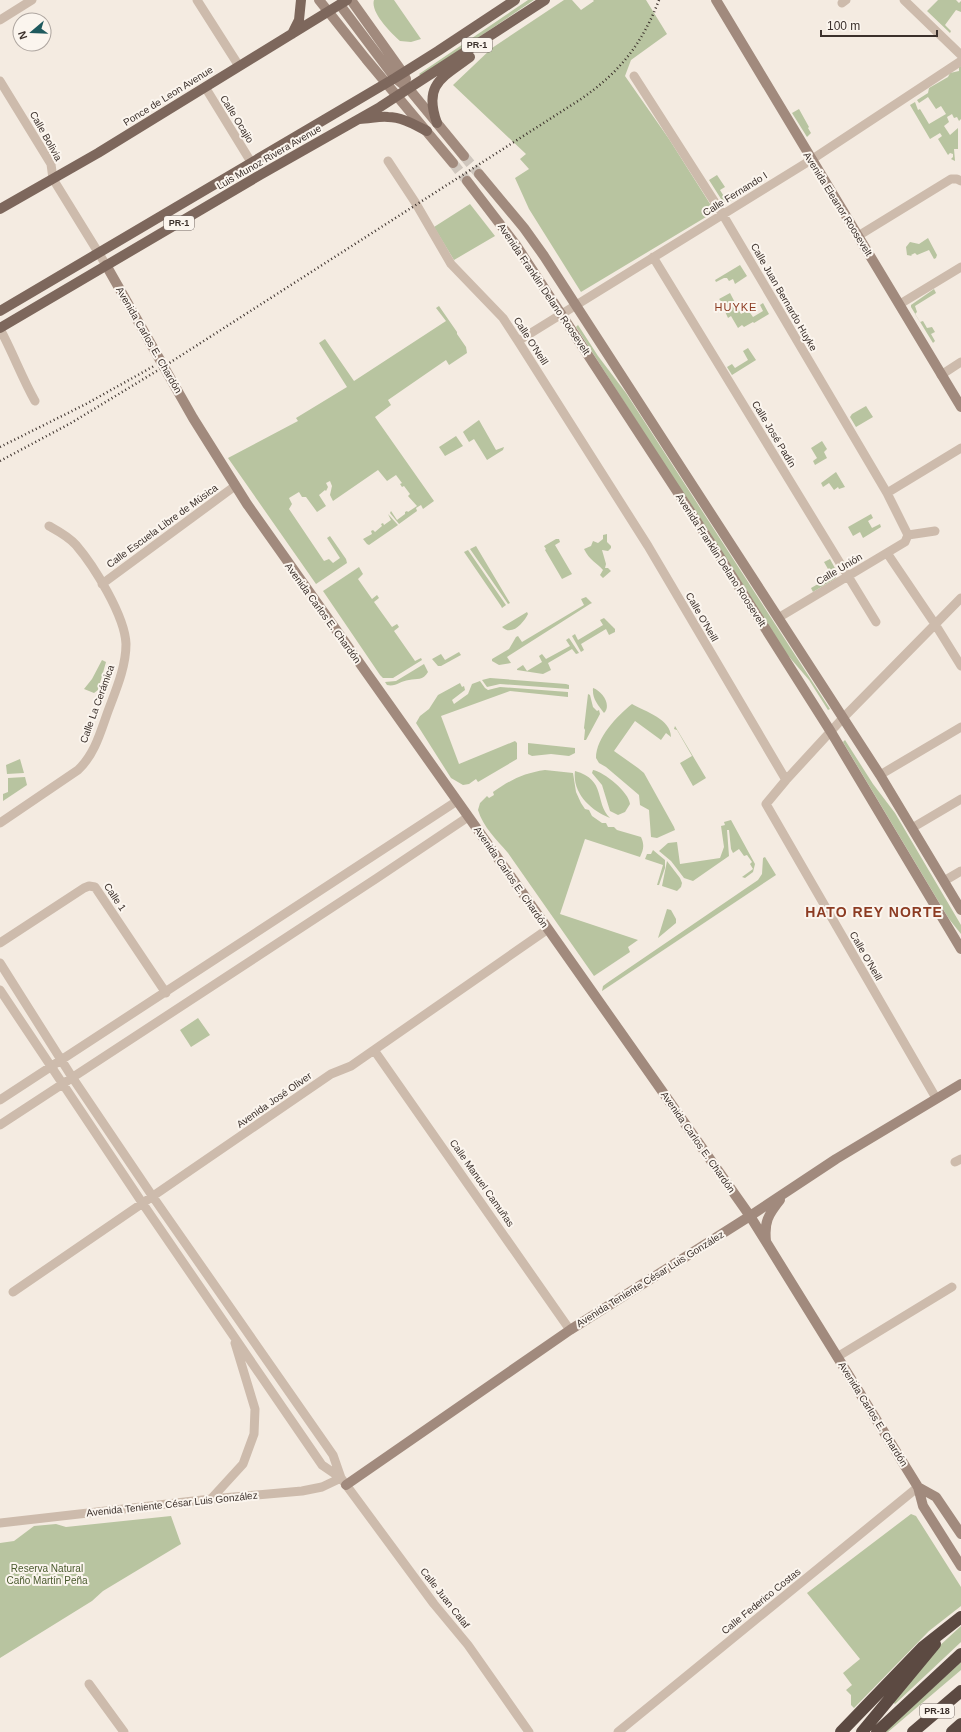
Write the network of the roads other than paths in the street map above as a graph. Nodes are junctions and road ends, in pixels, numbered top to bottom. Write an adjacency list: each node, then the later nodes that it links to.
1 (32, 0): 12 (street)
2 (197, 0): 17 (street)
3 (301, 0): 13 (main road)
4 (319, 0): 11 (street)
5 (351, 0): 19 (street)
6 (515, 0): 19 (main road, Luis Munoz Rivera Avenue / PR-1)
7 (545, 0): 14 (main road, Luis Munoz Rivera Avenue / PR-1)
8 (716, 0): 28 (street, Avenida Eleanor Roosevelt)
9 (904, 0): 15 (street)
10 (343, 2): 11 (main road, Ponce de Leon Avenue); 19 (street)
11 (329, 12): 13 (main road, Ponce de Leon Avenue); 19 (street)
12 (0, 20)
13 (291, 35): 17 (main road, Ponce de Leon Avenue)
14 (483, 41): 22 (main road, Luis Munoz Rivera Avenue / PR-1); 25 (main road)
15 (961, 55)
16 (961, 61): 28 (street, Calle Fernando I)
17 (239, 66): 21 (main road, Ponce de Leon Avenue)
18 (634, 76): 37 (street, Calle Juan Bernardo Huyke)
19 (395, 78): 22 (street); 23 (street); 30 (main road, Luis Munoz Rivera Avenue / PR-1)
20 (2, 87): 33 (street, Calle Bolivia)
21 (204, 87): 30 (street, Calle Ocajio); 33 (main road, Ponce de Leon Avenue)
22 (409, 89): 23 (main road, Luis Munoz Rivera Avenue / PR-1); 25 (street)
23 (397, 96): 24 (main road, Luis Munoz Rivera Avenue / PR-1); 26 (street)
24 (360, 119): 26 (main road); 41 (main road, Luis Munoz Rivera Avenue / PR-1)
25 (437, 123): 27 (street)
26 (427, 131): 31 (street)
27 (464, 156)
28 (811, 160): 37 (street, Calle Fernando I); 38 (street, Avenida Eleanor Roosevelt)
29 (388, 161): 48 (street, Calle O'Neill)
30 (251, 162): 39 (main road, Luis Munoz Rivera Avenue / PR-1)
31 (453, 164)
32 (479, 174): 44 (street, Avenida Franklin Delano Roosevelt)
33 (53, 179): 36 (main road, Ponce de Leon Avenue); 39 (street, Calle Bolivia)
34 (467, 181): 46 (street, Avenida Franklin Delano Roosevelt)
35 (961, 181): 38 (street)
36 (0, 209)
37 (723, 215): 40 (street, Calle Fernando I); 55 (street, Calle Juan Bernardo Huyke)
38 (858, 236): 43 (street, Avenida Eleanor Roosevelt)
39 (99, 253): 41 (street, Calle Bolivia); 45 (main road, Luis Munoz Rivera Avenue / PR-1)
40 (653, 257): 44 (street, Calle Fernando I); 60 (street, Calle José Padín)
41 (106, 265): 47 (main road, Luis Munoz Rivera Avenue / PR-1); 54 (street, Avenida Carlos E. Chardón)
42 (961, 267): 43 (street)
43 (900, 304): 50 (street, Avenida Eleanor Roosevelt)
44 (575, 305): 46 (street, Calle Fernando I); 63 (street, Avenida Franklin Delano Roosevelt)
45 (0, 311)
46 (560, 313): 48 (street, Calle Fernando I); 69 (street, Avenida Franklin Delano Roosevelt)
47 (0, 329): 51 (street)
48 (518, 341): 71 (street, Calle O'Neill)
49 (961, 362): 50 (street)
50 (941, 375): 52 (street, Avenida Eleanor Roosevelt)
51 (35, 401)
52 (961, 407)
53 (961, 448): 55 (street)
54 (235, 486): 61 (street, Calle Escuela Libre de Música); 73 (street, Avenida Carlos E. Chardón)
55 (887, 493): 58 (street, Calle Juan Bernardo Huyke)
56 (49, 526): 61 (street, Calle La Cerámica)
57 (935, 531): 58 (street)
58 (908, 535): 59 (street, Calle Unión)
59 (887, 553): 60 (street, Calle Unión); 65 (street)
60 (848, 577): 63 (street, Calle Unión); 64 (street, Calle José Padín)
61 (102, 584): 75 (street, Calle La Cerámica)
62 (961, 598): 65 (street)
63 (778, 618): 67 (street, Avenida Franklin Delano Roosevelt)
64 (876, 622)
65 (935, 624): 66 (street); 67 (street)
66 (960, 663)
67 (843, 718): 69 (street); 70 (street, Avenida Franklin Delano Roosevelt)
68 (961, 727): 70 (street)
69 (831, 732): 71 (street); 82 (street, Avenida Franklin Delano Roosevelt)
70 (880, 776): 76 (street, Avenida Franklin Delano Roosevelt)
71 (786, 780): 92 (street, Calle O'Neill)
72 (961, 799): 76 (street)
73 (458, 801): 74 (street, Avenida Carlos E. Chardón); 85 (street)
74 (468, 817): 80 (street, Avenida Carlos E. Chardón); 89 (street)
75 (0, 823)
76 (912, 828): 78 (street, Avenida Franklin Delano Roosevelt)
77 (961, 871): 78 (street)
78 (944, 881): 79 (street, Avenida Franklin Delano Roosevelt)
79 (961, 910)
80 (548, 929): 86 (street, Avenida José Oliver); 98 (street, Avenida Carlos E. Chardón)
81 (0, 942): 85 (street, Calle 1)
82 (961, 949)
83 (0, 963): 87 (street)
84 (0, 990): 88 (street)
85 (166, 993): 87 (street)
86 (374, 1050): 96 (street, Avenida José Oliver); 102 (street, Calle Manuel Camuñas)
87 (62, 1060): 88 (street); 89 (street)
88 (51, 1067): 90 (street); 93 (street)
89 (72, 1077): 90 (street); 96 (street)
90 (62, 1084): 94 (street); 97 (street)
91 (961, 1084): 92 (street, Avenida Teniente César Luis González)
92 (936, 1098): 95 (street, Avenida Teniente César Luis González)
93 (0, 1100)
94 (0, 1125)
95 (788, 1191): 98 (street, Avenida Teniente César Luis González); 99 (street)
96 (153, 1197): 97 (street, Avenida José Oliver); 105 (street)
97 (143, 1204): 101 (street, Avenida José Oliver); 103 (street)
98 (750, 1216): 99 (street, Avenida Carlos E. Chardón); 102 (street, Avenida Teniente César Luis González)
99 (767, 1243): 104 (street, Avenida Carlos E. Chardón)
100 (952, 1287): 104 (street)
101 (14, 1292)
102 (570, 1330): 105 (street, Avenida Teniente César Luis González)
103 (232, 1335): 105 (street); 107 (street)
104 (837, 1356): 106 (street, Avenida Carlos E. Chardón)
105 (344, 1482): 107 (street, Avenida Teniente César Luis González); 118 (street, Calle Juan Calaf)
106 (918, 1487): 109 (street, Avenida Carlos E. Chardón); 110 (street, Avenida Carlos E. Chardón); 119 (street, Calle Federico Costas)
107 (211, 1499): 108 (street, Avenida Teniente César Luis González)
108 (0, 1523)
109 (961, 1534)
110 (961, 1566)
111 (961, 1617): 112 (highway)
112 (946, 1628): 120 (highway); 121 (highway)
113 (961, 1654): 122 (highway)
114 (89, 1684): 117 (street)
115 (961, 1691): 123 (highway, PR-18)
116 (961, 1724): 124 (highway, PR-18)
117 (124, 1732)
118 (529, 1732)
119 (618, 1732)
120 (841, 1732)
121 (862, 1732)
122 (877, 1732)
123 (913, 1732)
124 (952, 1732)

